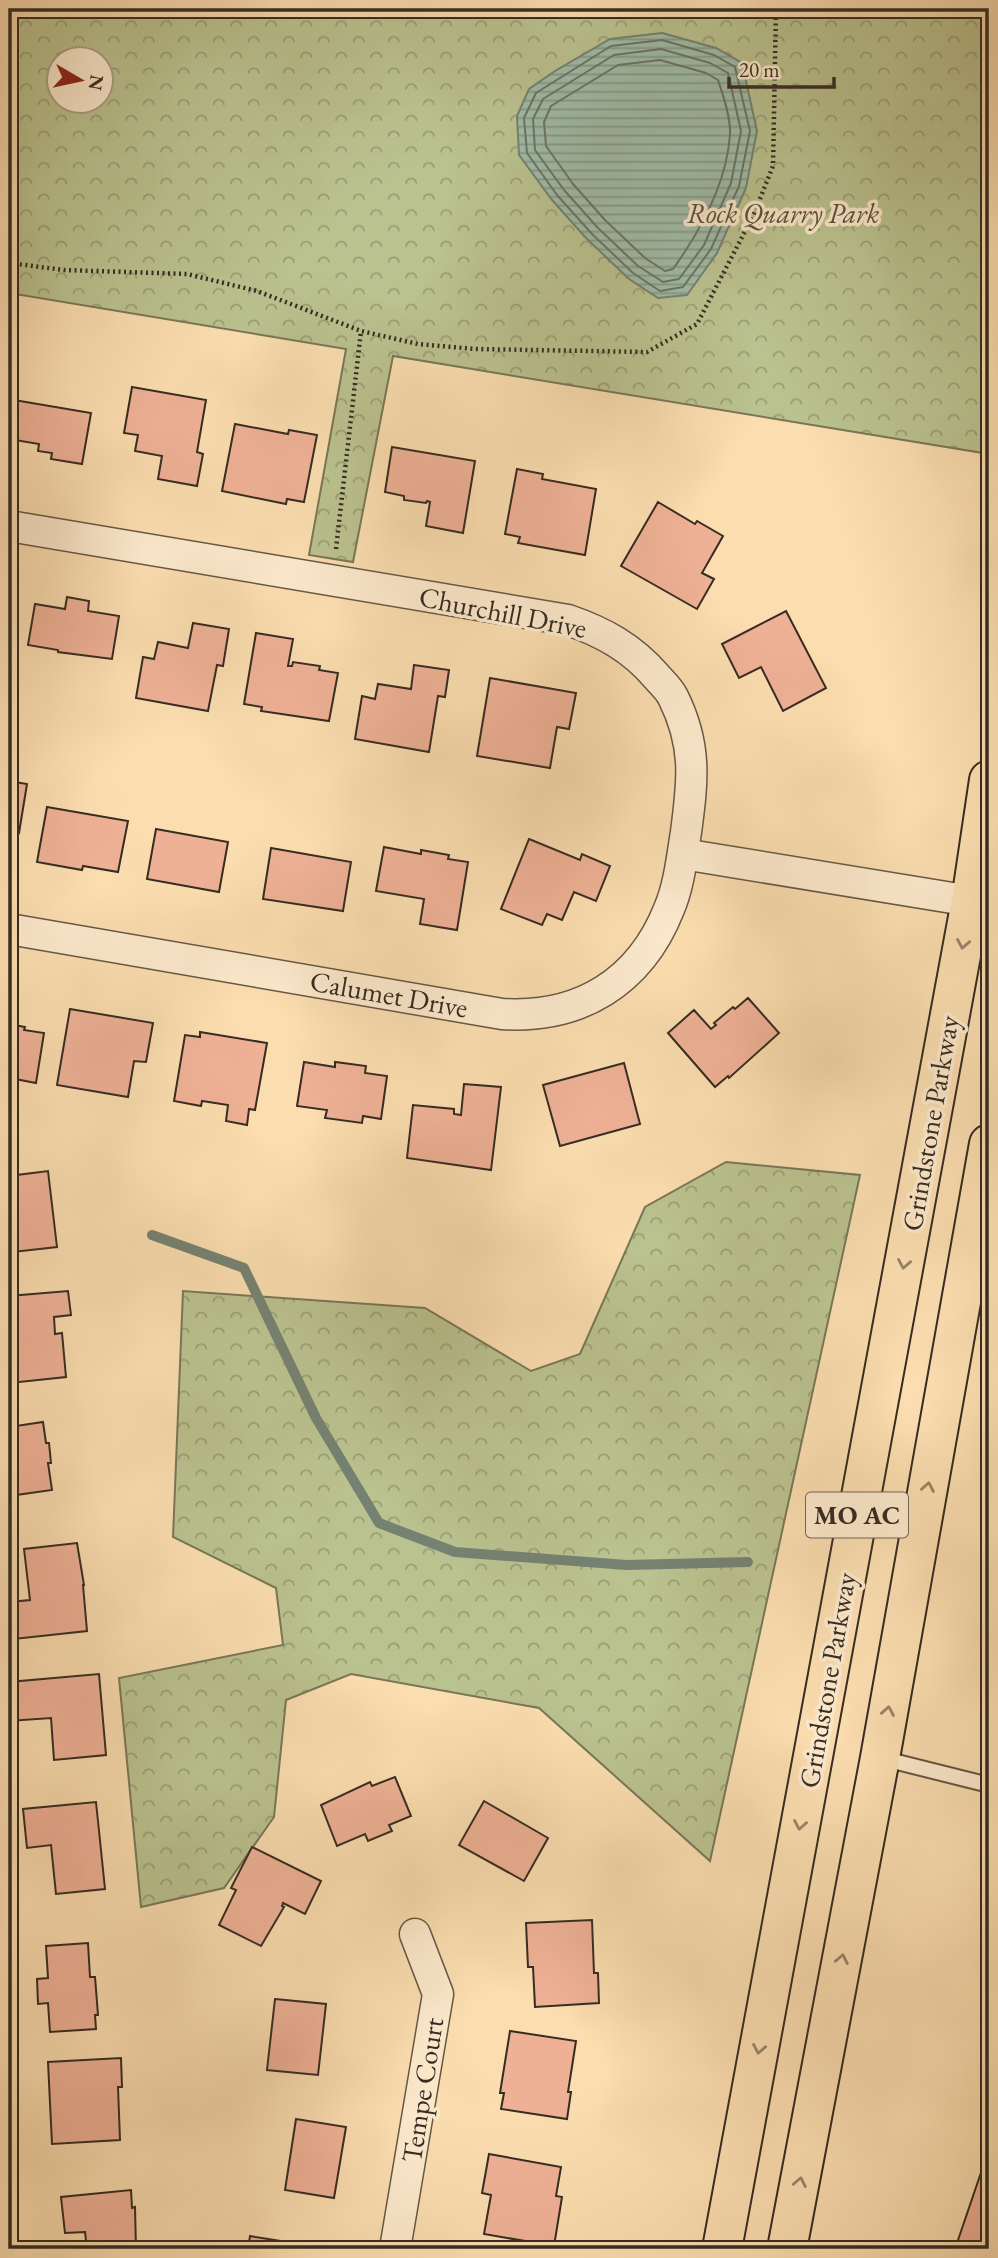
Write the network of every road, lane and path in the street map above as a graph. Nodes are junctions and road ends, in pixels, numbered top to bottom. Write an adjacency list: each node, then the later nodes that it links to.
1 (776, 9): 3 (path)
2 (9, 264): 3 (path)
3 (361, 331): 5 (path)
4 (9, 526): 5 (street, Churchill Drive)
5 (332, 581): 7 (street, Churchill Drive)
6 (989, 780): 8 (main road, Grindstone Parkway / MO AC)
7 (683, 853): 8 (street); 9 (street, Calumet Drive)
8 (980, 903): 15 (main road, Grindstone Parkway / MO AC, one-way to 15)
9 (9, 929)
10 (989, 1144): 11 (main road, MO AC, one-way to 10)
11 (880, 1758): 12 (lane); 16 (main road, MO AC, one-way to 11)
12 (989, 1785)
13 (415, 1934): 14 (street, Tempe Court)
14 (396, 2249)
15 (722, 2249)
16 (787, 2249)

